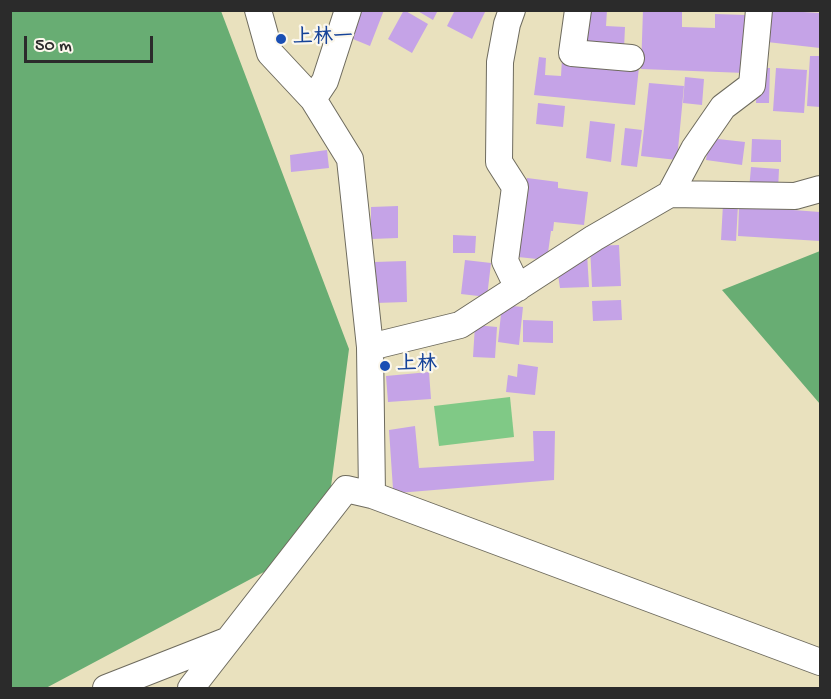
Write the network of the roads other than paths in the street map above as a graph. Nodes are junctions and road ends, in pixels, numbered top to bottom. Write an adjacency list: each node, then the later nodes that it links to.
1 (258, 10): 7 (street)
2 (348, 10): 7 (street)
3 (512, 10): 10 (street)
4 (578, 10): 6 (street)
5 (759, 10): 9 (street)
6 (631, 58)
7 (314, 99): 11 (street)
8 (820, 189): 9 (street)
9 (670, 194): 10 (street)
10 (518, 288): 11 (street)
11 (370, 347): 12 (street)
12 (372, 495): 13 (street); 14 (street)
13 (227, 641): 15 (street); 16 (street)
14 (820, 662)
15 (106, 688)
16 (191, 688)

